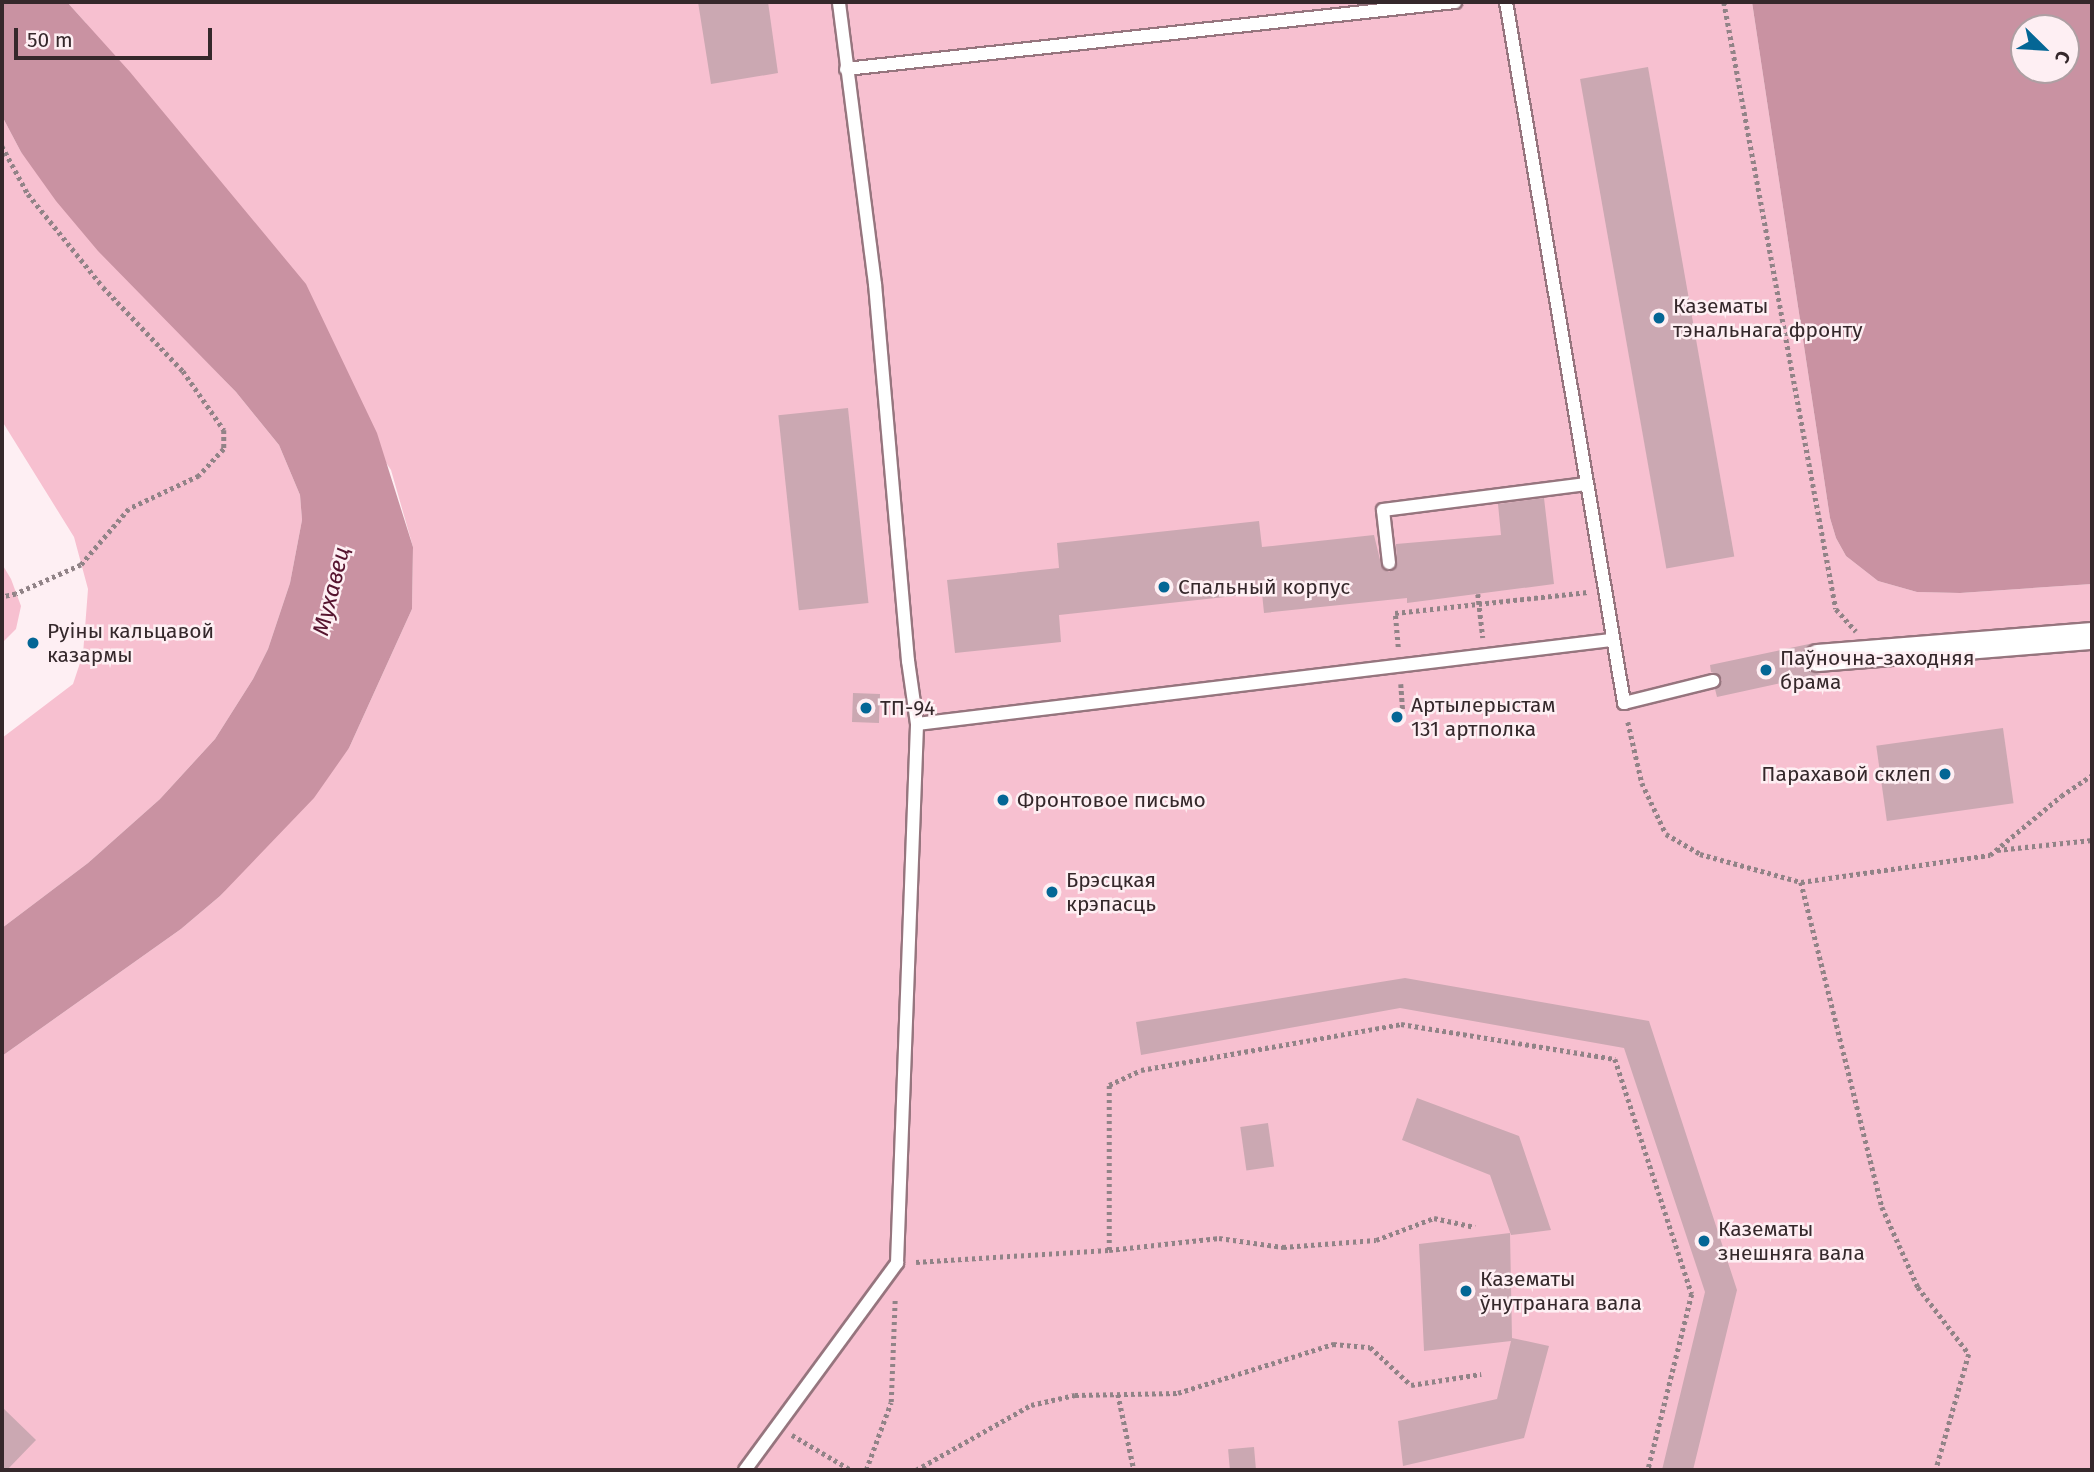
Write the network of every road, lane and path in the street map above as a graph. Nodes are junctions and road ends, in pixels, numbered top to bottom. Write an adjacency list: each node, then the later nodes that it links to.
1 (839, 2): 5 (lane)
2 (1455, 2): 5 (lane)
3 (1506, 2): 7 (lane)
4 (1724, 2): 15 (path)
5 (846, 68): 22 (lane)
6 (2, 146): 11 (path)
7 (1586, 484): 8 (lane); 9 (lane)
8 (1390, 563)
9 (1603, 591): 12 (path); 14 (lane)
10 (1478, 594): 12 (path)
11 (2, 597)
12 (1479, 604): 16 (path); 18 (path)
13 (2092, 636): 15 (street)
14 (1611, 640): 16 (lane); 20 (lane)
15 (1876, 653): 17 (street)
16 (1485, 655): 18 (lane)
17 (1818, 657)
18 (1400, 665): 21 (path); 22 (lane)
19 (1713, 681): 20 (lane)
20 (1624, 703): 26 (path)
21 (1403, 710)
22 (917, 724): 29 (lane)
23 (2092, 775): 25 (path)
24 (2092, 840): 25 (path)
25 (1996, 850): 26 (path)
26 (1801, 882): 39 (path)
27 (1475, 1227): 28 (path)
28 (1109, 1251): 29 (path); 38 (path)
29 (897, 1263): 32 (lane); 35 (path)
30 (1481, 1374): 31 (path)
31 (1118, 1394): 36 (path); 37 (path)
32 (777, 1426): 33 (lane); 34 (path)
33 (745, 1470)
34 (851, 1470)
35 (866, 1470)
36 (916, 1470)
37 (1134, 1470)
38 (1648, 1470)
39 (1936, 1470)

